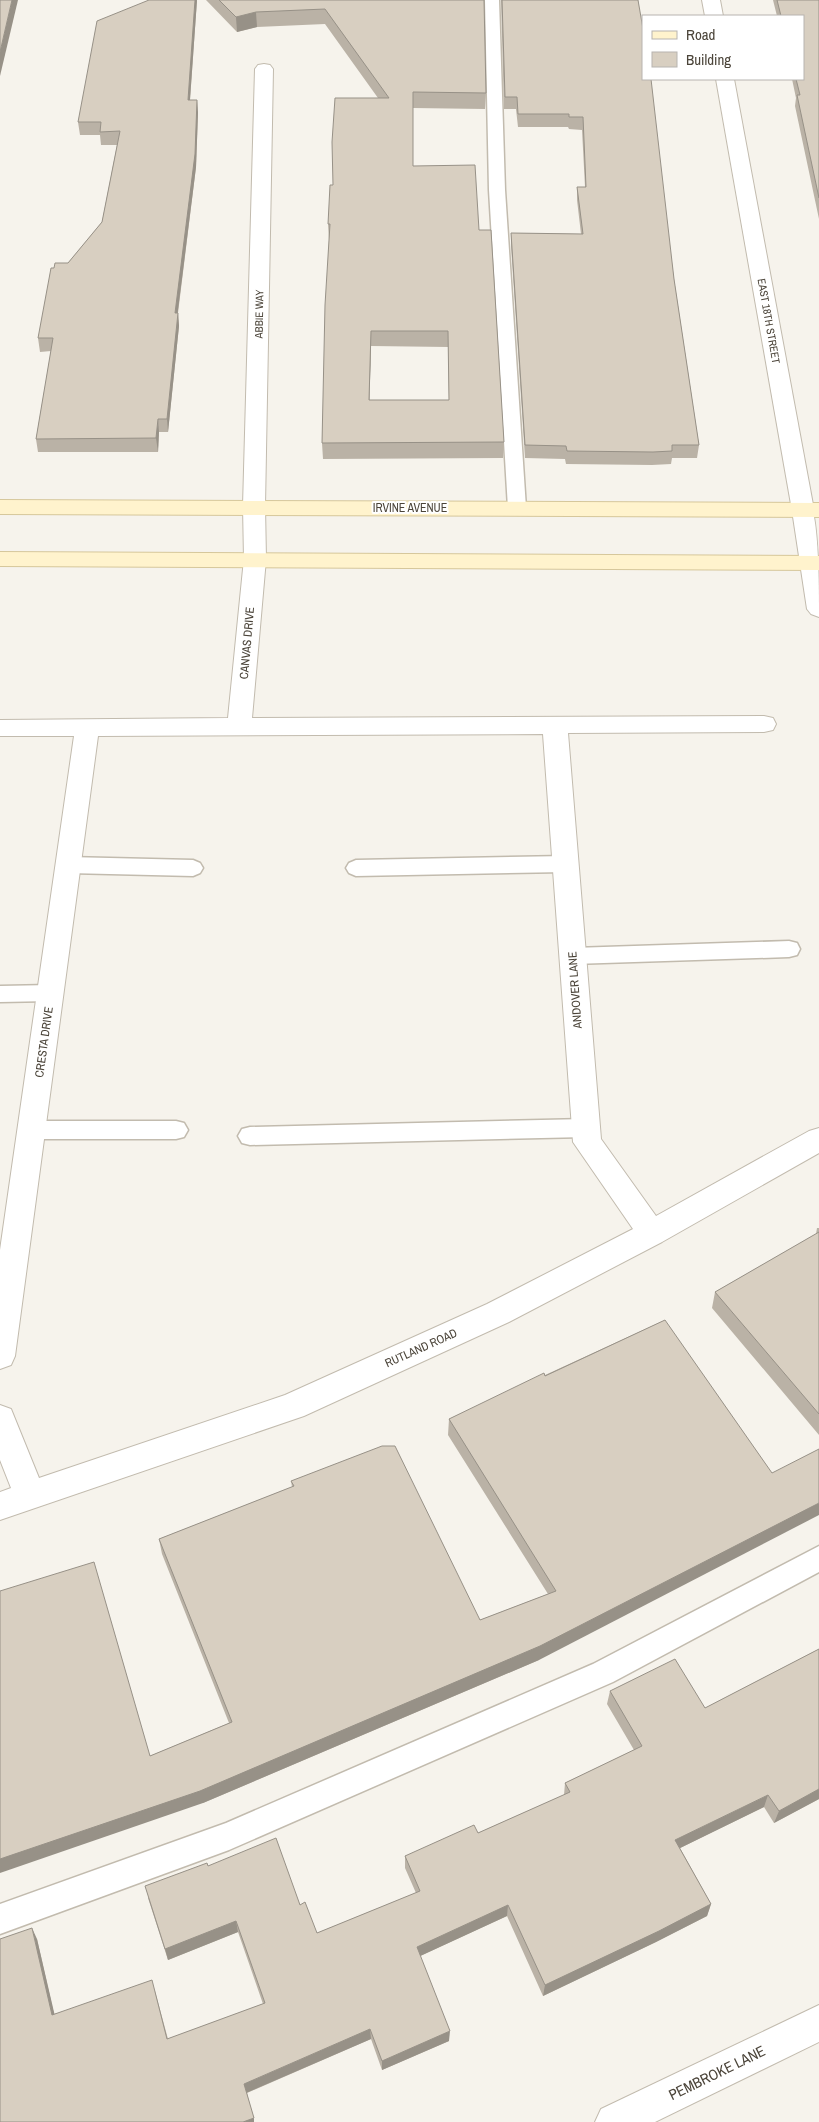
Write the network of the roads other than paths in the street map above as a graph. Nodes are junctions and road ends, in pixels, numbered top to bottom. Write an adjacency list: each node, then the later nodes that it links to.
1 (492, 0): 8 (lane)
2 (711, 0): 3 (street)
3 (714, 15)
4 (264, 69): 6 (street, ABBIE WAY)
5 (725, 80): 9 (street, EAST 18TH STREET)
6 (254, 506): 7 (main road, IRVINE AVENUE); 8 (main road, IRVINE AVENUE); 10 (street, ABBIE WAY)
7 (0, 507)
8 (517, 508): 9 (main road, IRVINE AVENUE)
9 (811, 510): 12 (street, EAST 18TH STREET)
10 (255, 558): 11 (main road); 12 (main road); 18 (street, CANVAS DRIVE)
11 (0, 559)
12 (816, 563): 13 (street, EAST 18TH STREET)
13 (819, 609)
14 (764, 724): 15 (street)
15 (555, 726): 18 (street); 19 (street, ANDOVER LANE)
16 (0, 728): 17 (street)
17 (87, 728): 18 (street); 20 (street, CRESTA DRIVE)
18 (239, 728)
19 (566, 864): 22 (lane); 24 (street, ANDOVER LANE)
20 (68, 865): 21 (lane); 25 (street, CRESTA DRIVE)
21 (193, 868)
22 (356, 868)
23 (790, 949): 24 (lane)
24 (573, 956): 27 (street, ANDOVER LANE)
25 (51, 993): 26 (lane); 28 (street, CRESTA DRIVE)
26 (0, 994)
27 (586, 1128): 30 (lane); 32 (street, ANDOVER LANE)
28 (31, 1130): 29 (lane); 33 (street, CRESTA DRIVE)
29 (176, 1130)
30 (250, 1136)
31 (819, 1139): 32 (street, RUTLAND ROAD)
32 (652, 1233): 36 (street, RUTLAND ROAD)
33 (5, 1291): 34 (street, CRESTA DRIVE)
34 (0, 1356)
35 (0, 1419): 36 (street)
36 (30, 1498): 37 (street, RUTLAND ROAD)
37 (0, 1506)
38 (819, 1558): 39 (lane)
39 (0, 1919)
40 (819, 2023): 41 (street, PEMBROKE LANE)
41 (614, 2122)

